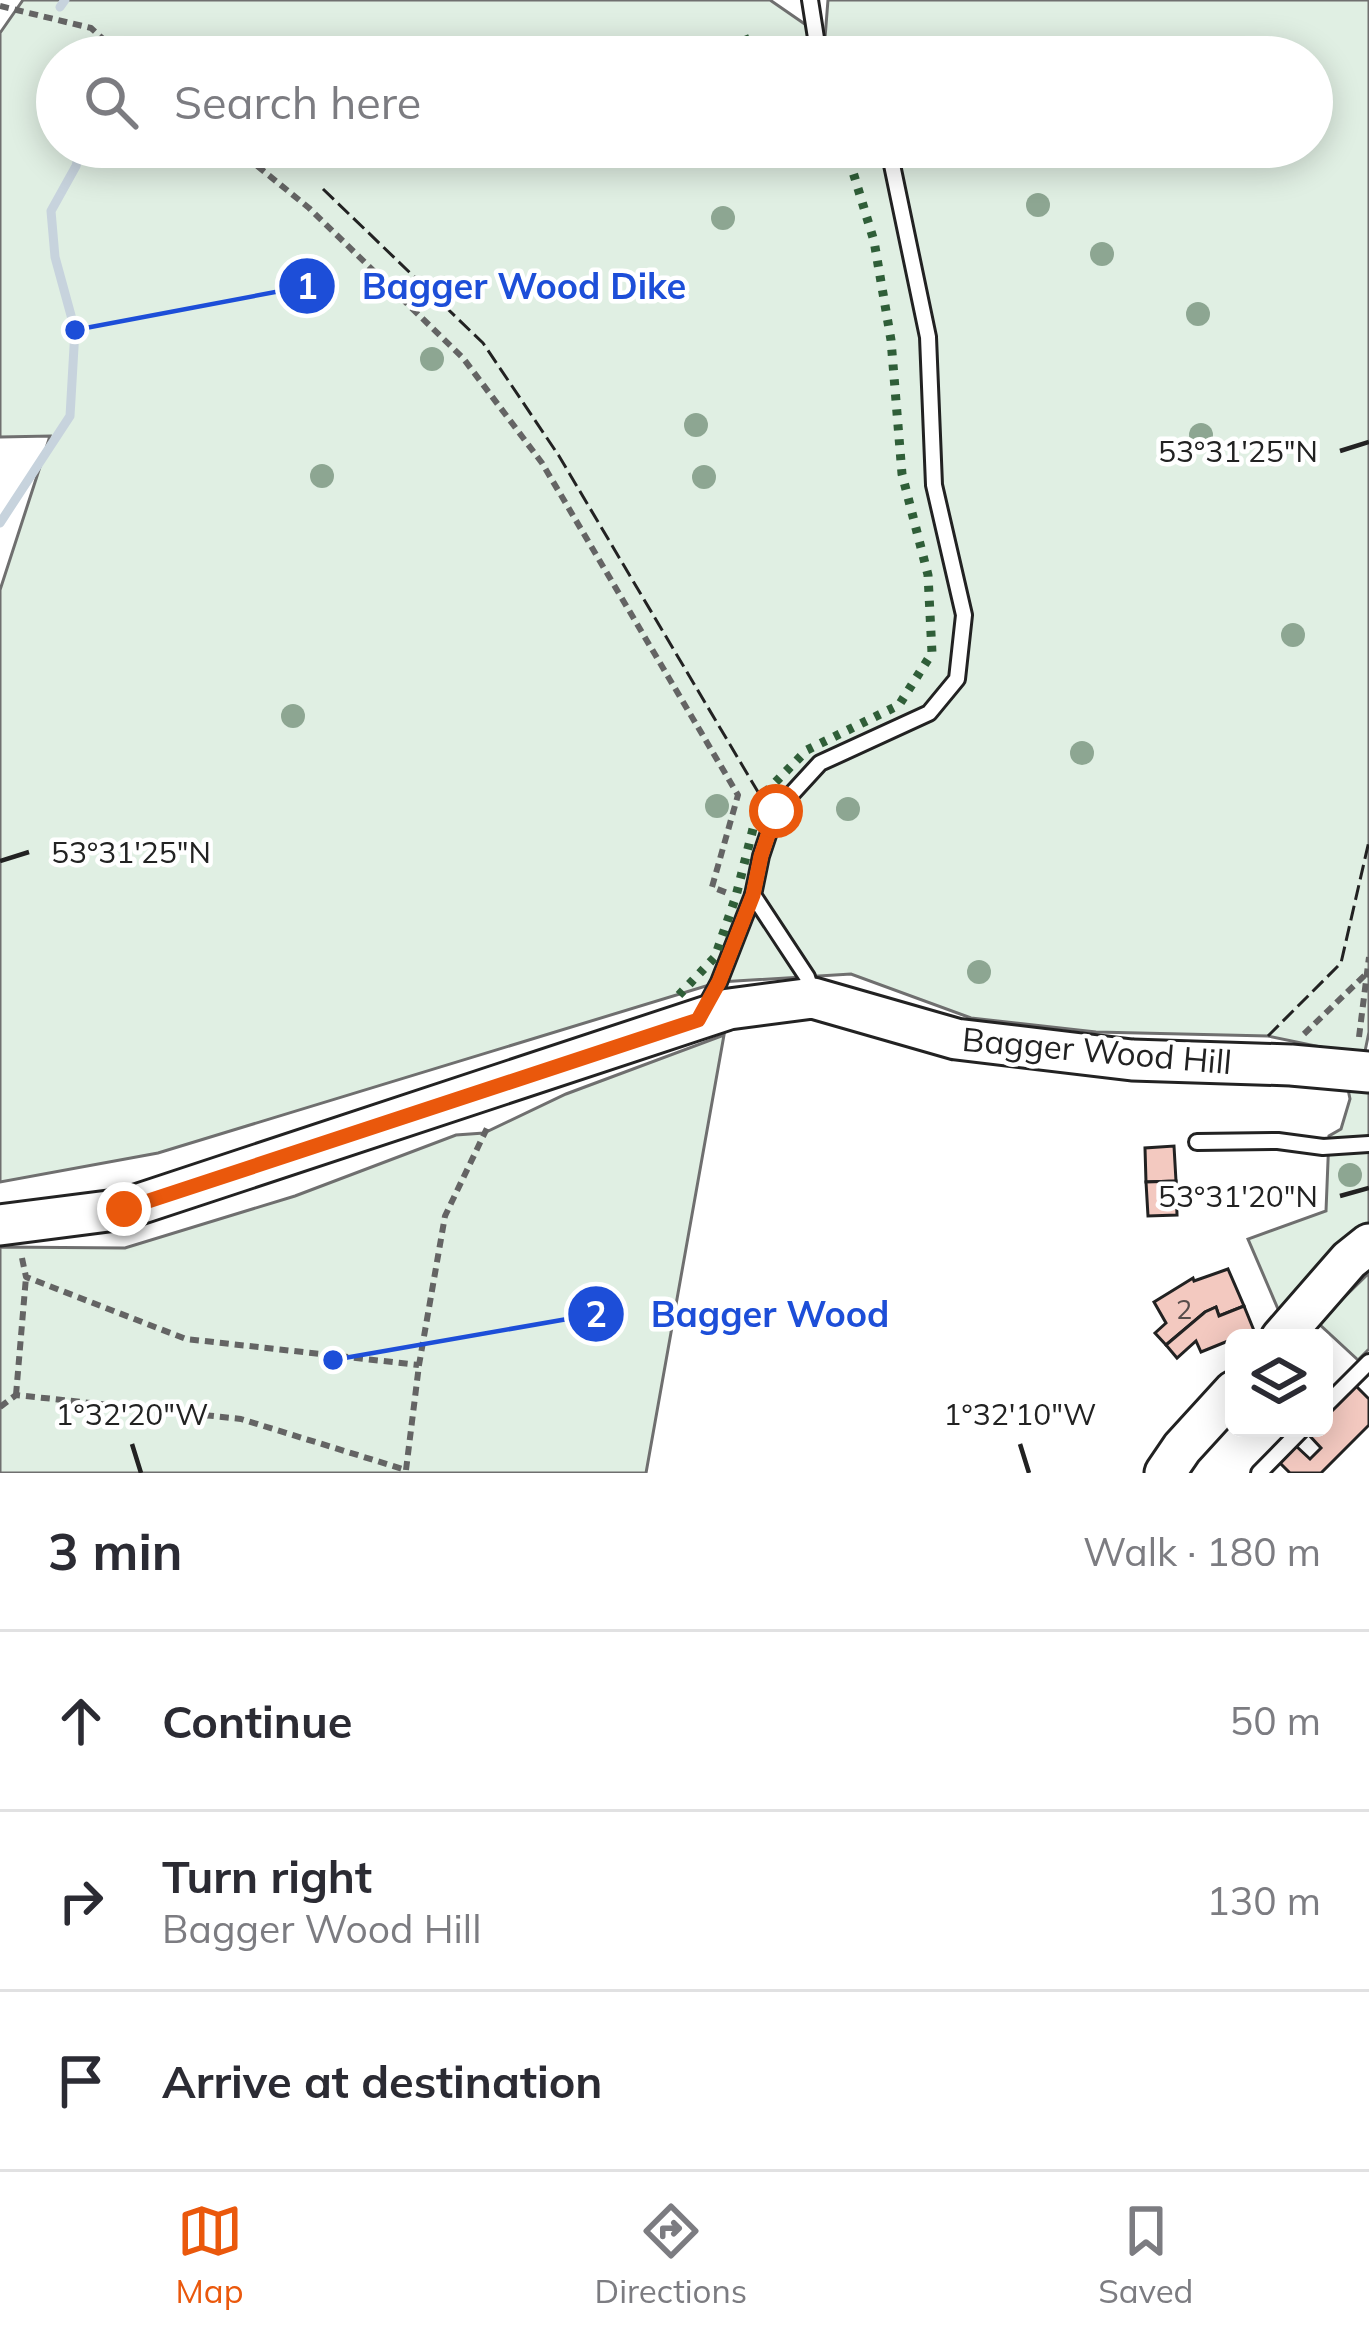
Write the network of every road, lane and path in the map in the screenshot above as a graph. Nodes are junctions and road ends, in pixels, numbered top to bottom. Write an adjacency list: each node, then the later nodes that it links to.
1 (810, 0): 4 (lane)
2 (0, 6): 3 (path)
3 (100, 36)
4 (816, 36)
5 (260, 168): 7 (path)
6 (893, 168): 7 (lane)
7 (751, 901): 10 (lane); 11 (lane)
8 (1369, 957): 9 (path)
9 (1366, 974): 12 (path); 13 (path)
10 (813, 998): 11 (street, Bagger Wood Hill); 12 (street, Bagger Wood Hill)
11 (698, 1020): 14 (street, Bagger Wood Hill)
12 (1291, 1064): 13 (street, Bagger Wood Hill)
13 (1361, 1072)
14 (516, 1080): 17 (street, Bagger Wood Hill); 22 (path)
15 (1197, 1142): 16 (lane)
16 (1369, 1144)
17 (8, 1225): 19 (path)
18 (1369, 1244): 20 (street)
19 (26, 1277): 22 (path); 23 (path)
20 (1289, 1329)
21 (1369, 1362): 24 (lane)
22 (419, 1365): 28 (path)
23 (16, 1395): 26 (path); 28 (path)
24 (1333, 1398)
25 (1225, 1400): 29 (street)
26 (0, 1408)
27 (1295, 1437): 30 (lane)
28 (405, 1471)
29 (1165, 1473)
30 (1259, 1473)

